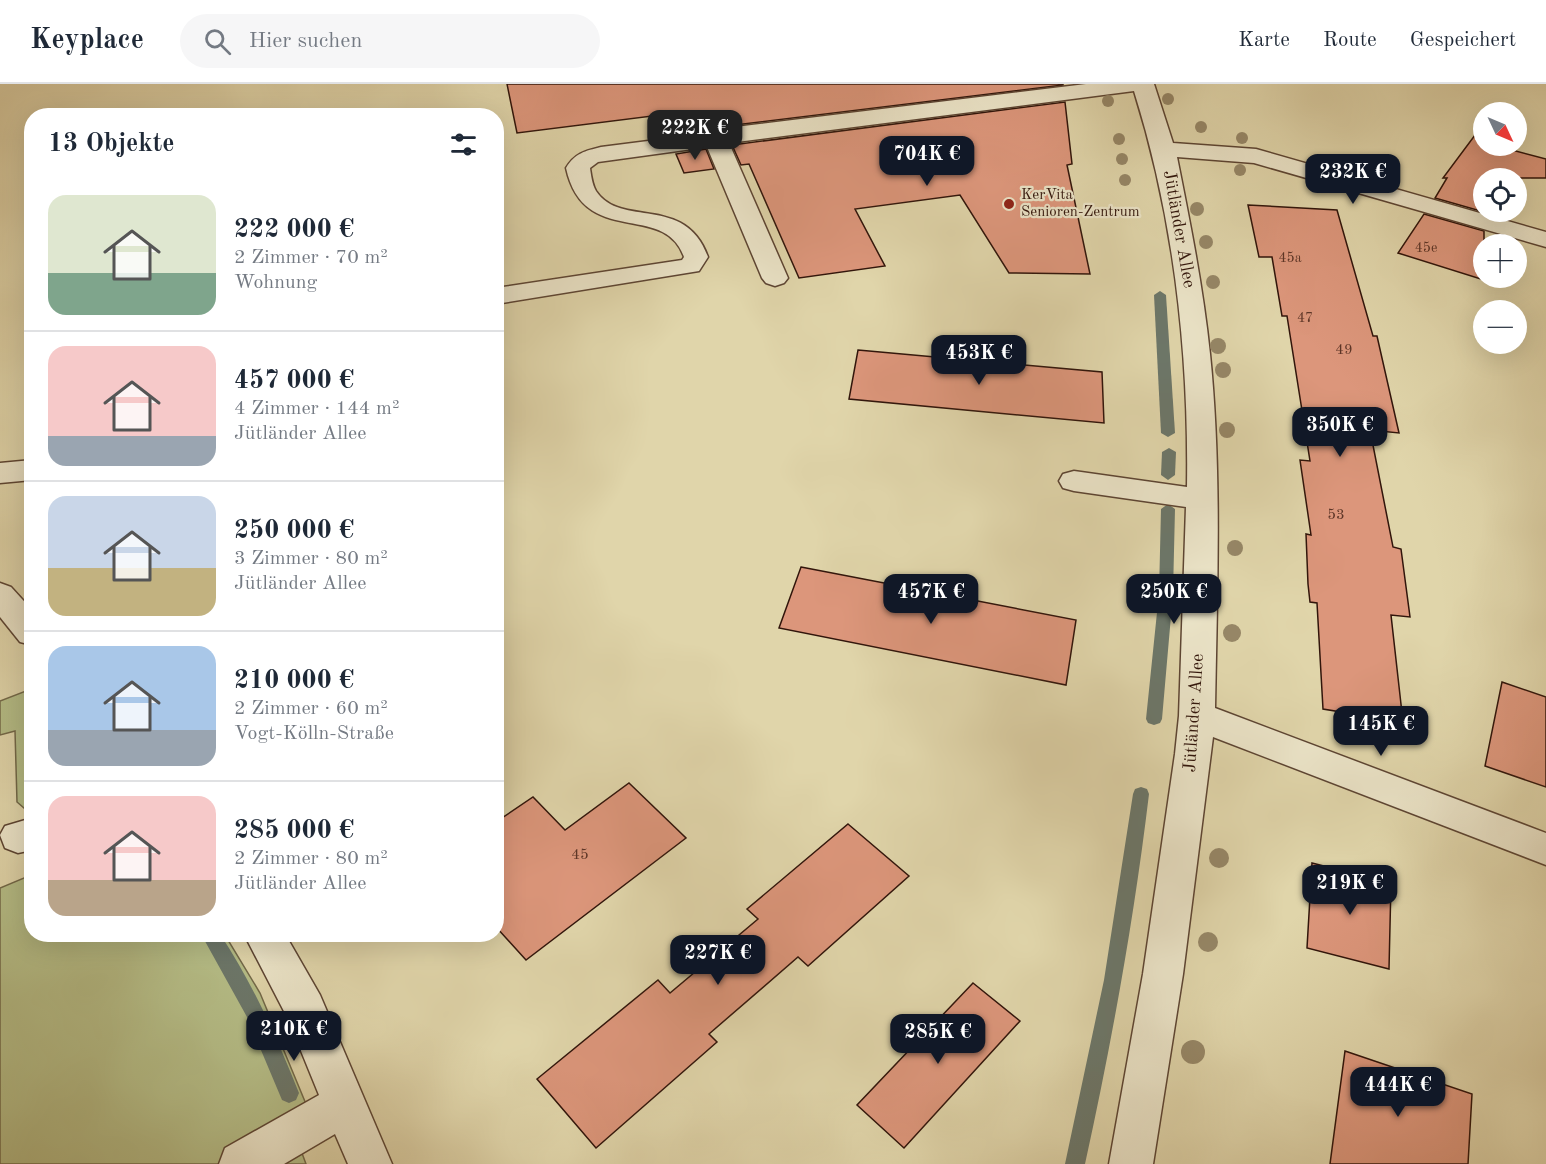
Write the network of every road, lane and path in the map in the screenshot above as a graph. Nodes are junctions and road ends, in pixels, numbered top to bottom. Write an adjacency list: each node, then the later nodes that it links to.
1 (1137, 84): 3 (street)
2 (1143, 84): 4 (street, Jütländer Allee)
3 (721, 138): 6 (street); 7 (street)
4 (1164, 149): 5 (street); 11 (street, Jütländer Allee)
5 (1546, 240)
6 (775, 278)
7 (504, 295)
8 (24, 470): 9 (street)
9 (0, 472)
10 (1074, 481): 11 (street)
11 (1201, 500): 14 (street, Jütländer Allee)
12 (0, 595): 13 (street)
13 (24, 624)
14 (1197, 716): 15 (street); 20 (street, Jütländer Allee)
15 (1546, 849)
16 (268, 942): 17 (street)
17 (345, 1104): 18 (street); 19 (street)
18 (241, 1164)
19 (370, 1164)
20 (1131, 1164)

